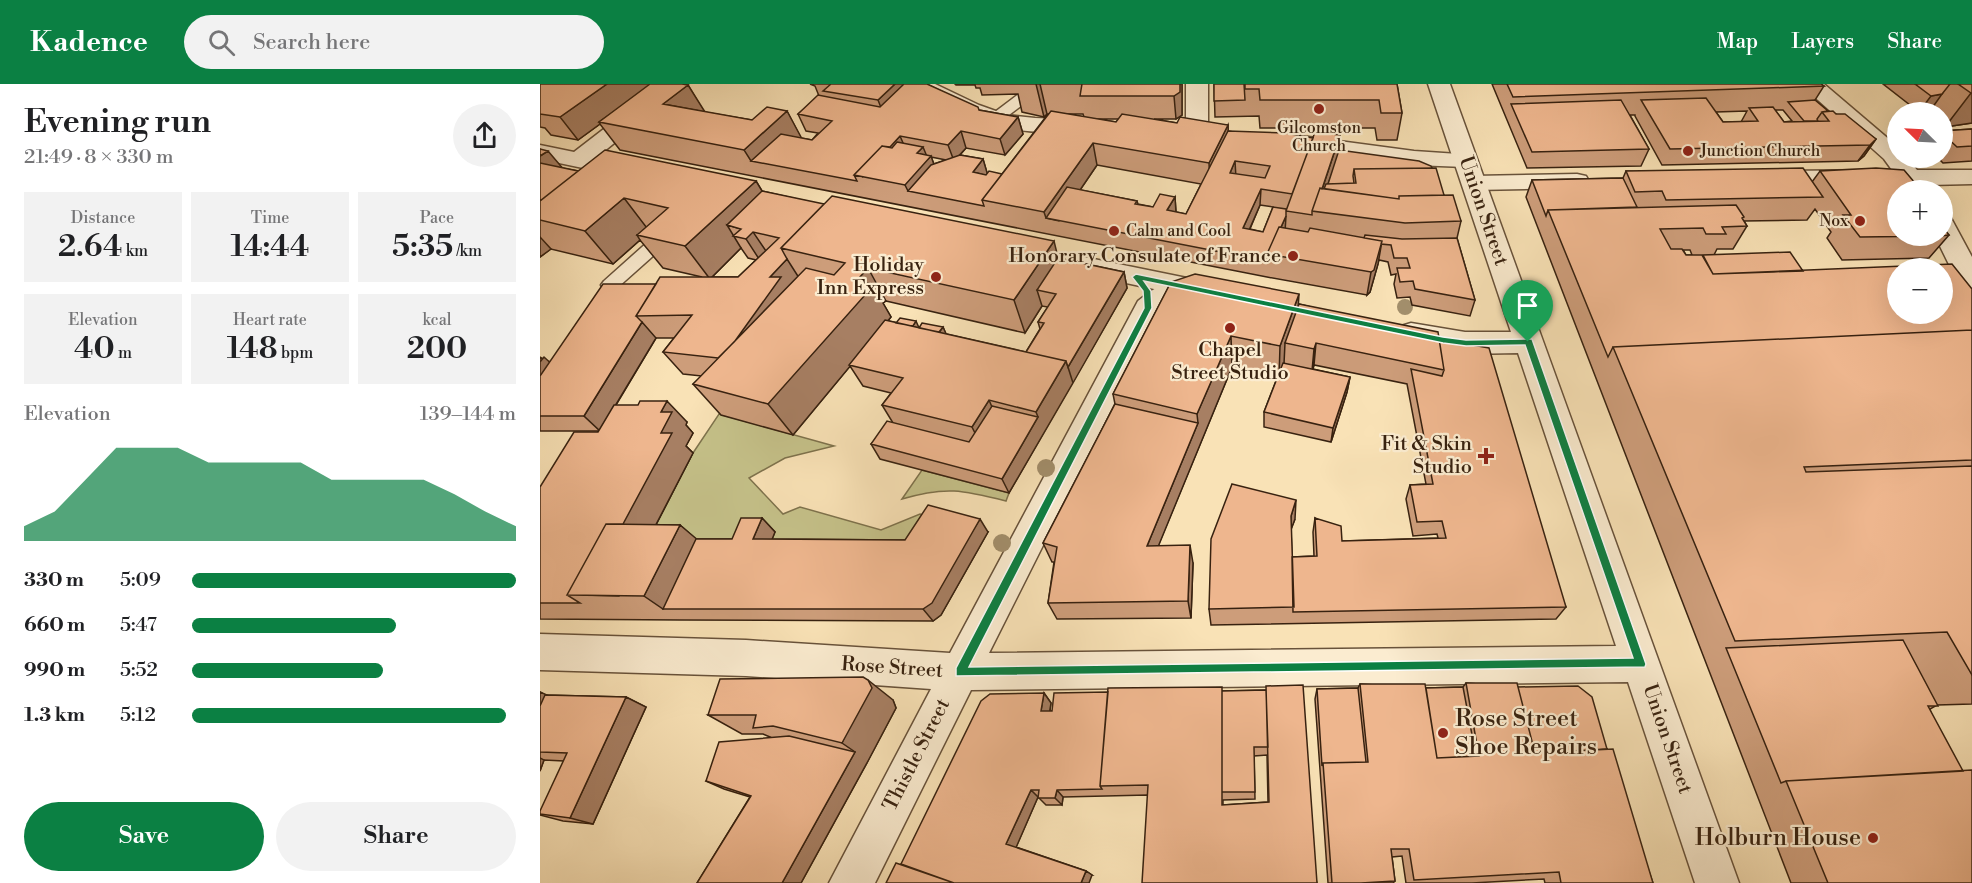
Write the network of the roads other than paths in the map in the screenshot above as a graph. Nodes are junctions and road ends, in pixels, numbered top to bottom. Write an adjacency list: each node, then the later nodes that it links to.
1 (676, 84): 12 (street)
2 (917, 84): 7 (street)
3 (1039, 84): 7 (lane)
4 (1197, 84): 9 (street)
5 (1439, 84): 13 (street, Union Street)
6 (1812, 84): 17 (street)
7 (996, 118): 8 (street)
8 (1105, 128)
9 (1173, 129)
10 (1272, 139): 13 (street)
11 (540, 152): 12 (street)
12 (578, 159): 14 (street)
13 (1469, 171): 19 (street); 31 (street, Union Street)
14 (659, 177)
15 (1972, 177): 18 (street)
16 (1740, 179): 20 (street)
17 (1913, 180)
18 (1948, 180)
19 (1599, 181)
20 (1887, 183)
21 (1955, 234): 25 (street)
22 (666, 235): 26 (lane)
23 (1055, 260): 24 (street)
24 (1136, 277): 27 (street); 29 (street)
25 (1972, 284)
26 (610, 285)
27 (1182, 286): 28 (street); 29 (street, Thistle Street)
28 (1239, 298)
29 (1148, 308): 34 (street, Thistle Street)
30 (1386, 328): 31 (street)
31 (1528, 342): 33 (street, Union Street)
32 (540, 652): 34 (street, Rose Street)
33 (1641, 664): 34 (street, Rose Street); 36 (street, Union Street)
34 (960, 672): 35 (street, Thistle Street)
35 (851, 883)
36 (1717, 883)

